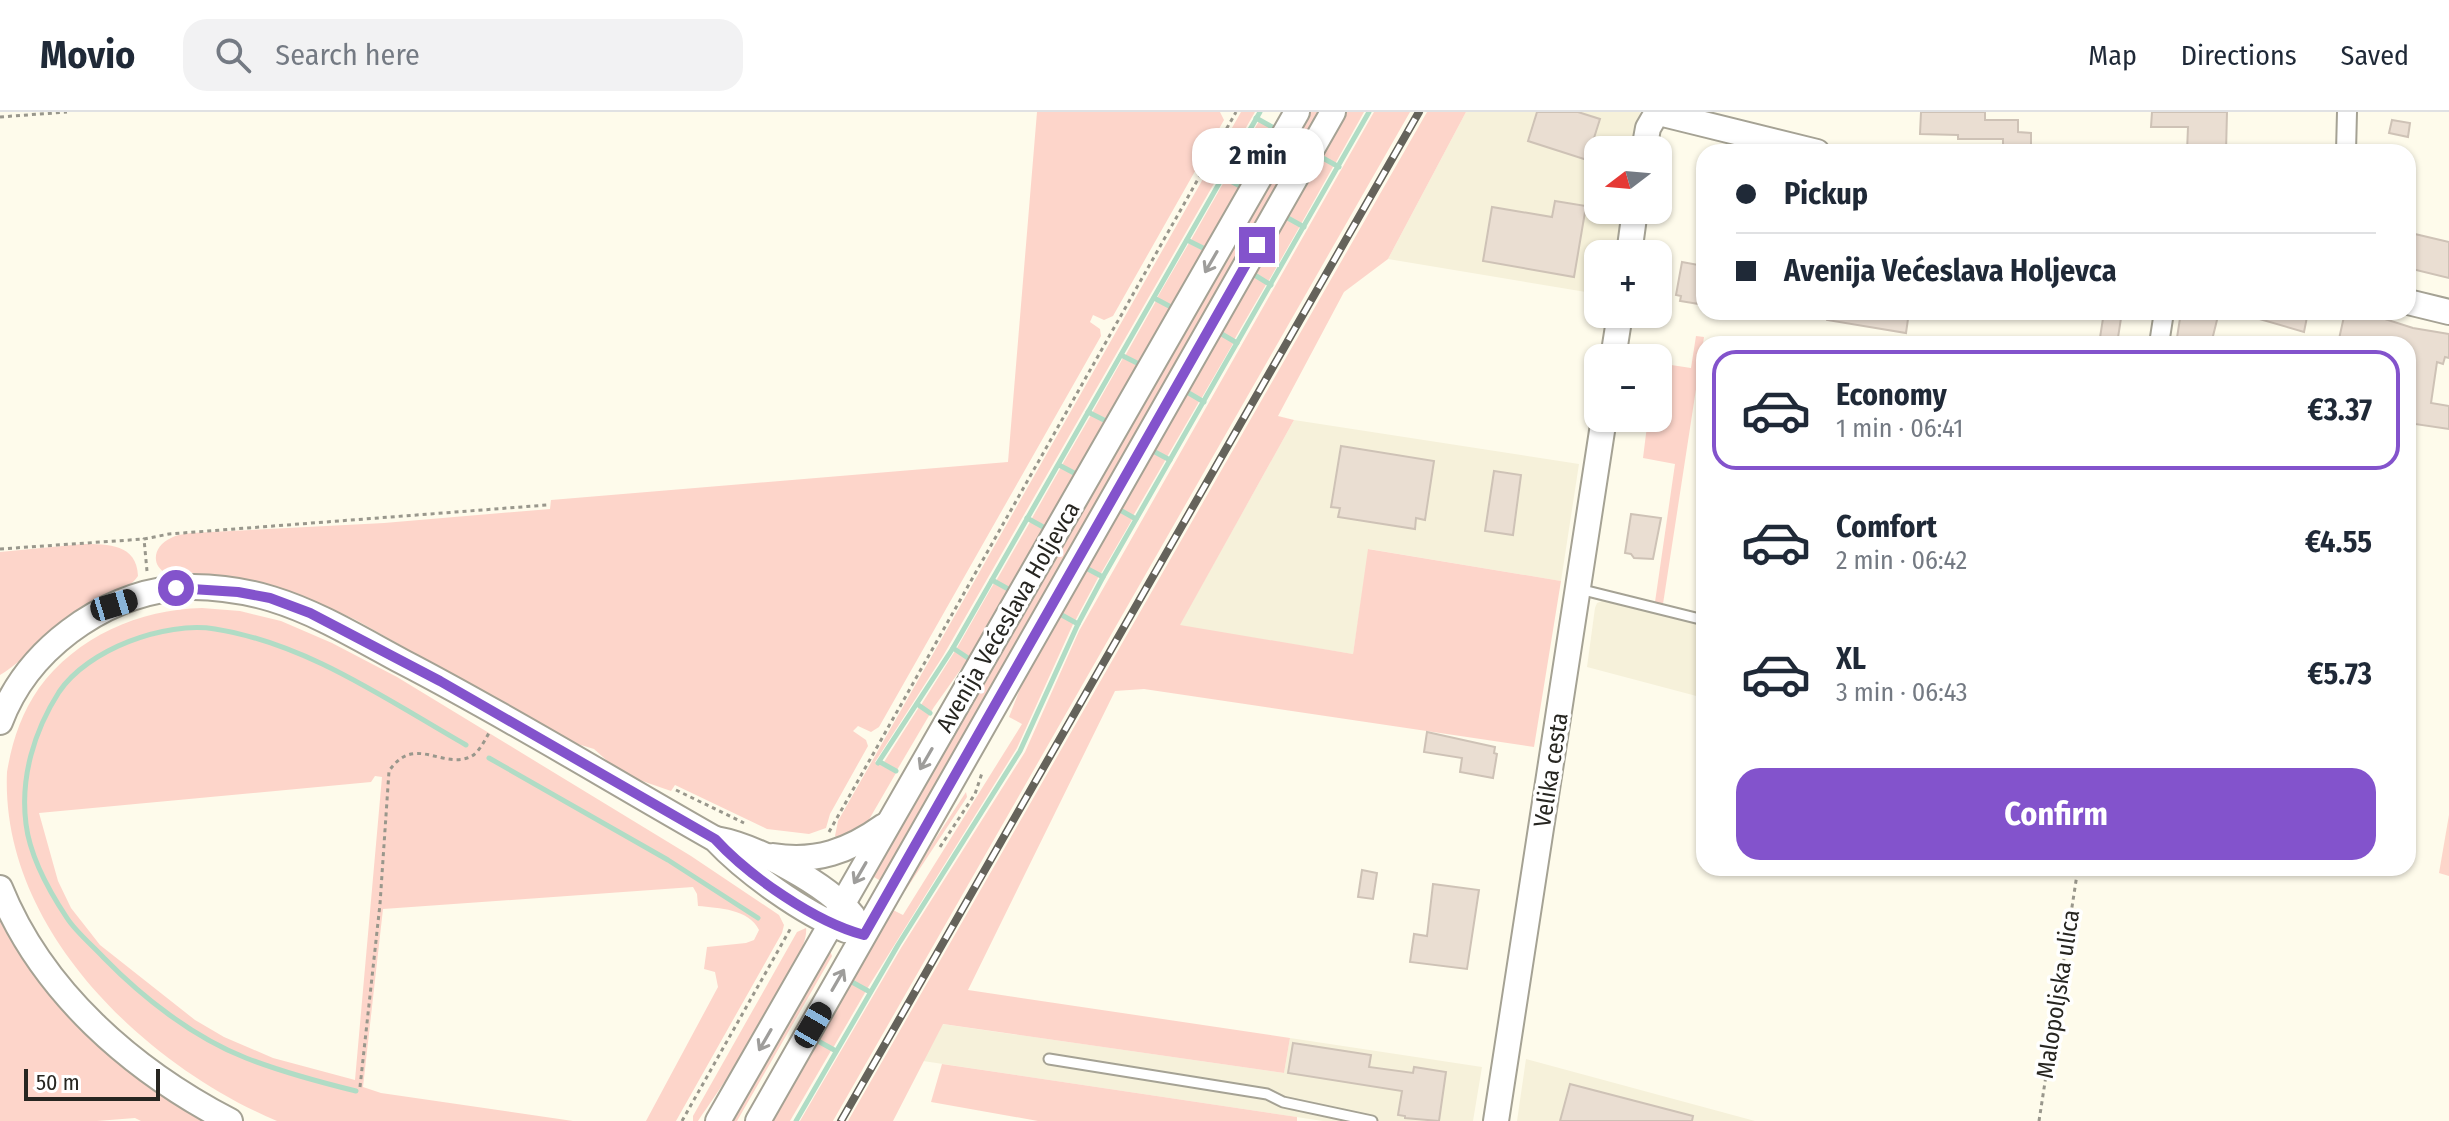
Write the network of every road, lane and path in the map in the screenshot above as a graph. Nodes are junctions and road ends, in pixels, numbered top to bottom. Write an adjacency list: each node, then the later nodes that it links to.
1 (67, 112): 7 (path)
2 (1236, 112): 27 (path)
3 (1297, 112): 24 (main road, Avenija Većeslava Holjevca, one-way to 24)
4 (1333, 112): 32 (main road, Avenija Većeslava Holjevca)
5 (2347, 112): 10 (street)
6 (1654, 114): 8 (main road); 9 (main road)
7 (0, 117)
8 (1647, 136)
9 (1785, 144)
10 (2346, 144)
11 (2416, 304): 12 (main road)
12 (2449, 312)
13 (1602, 432): 17 (main road, Velika cesta)
14 (547, 505): 15 (path)
15 (144, 539): 16 (path); 18 (path)
16 (0, 549)
17 (1579, 588): 19 (lane); 40 (main road, Velika cesta)
18 (154, 593): 20 (main road); 21 (main road)
19 (1696, 618)
20 (2, 712)
21 (499, 716): 25 (main road); 34 (path)
22 (676, 790): 23 (path)
23 (744, 823)
24 (889, 823): 27 (main road); 31 (main road, Avenija Većeslava Holjevca, one-way to 31)
25 (715, 839): 26 (main road); 30 (main road)
26 (765, 855): 27 (main road); 31 (main road)
27 (825, 856)
28 (2077, 876): 41 (path, Malopoljska ulica)
29 (0, 888): 35 (main road)
30 (804, 907): 31 (main road); 36 (path)
31 (837, 914): 32 (main road); 37 (main road, Avenija Većeslava Holjevca, one-way to 37)
32 (864, 935): 38 (main road, Avenija Većeslava Holjevca, one-way to 32)
33 (1049, 1059): 39 (lane)
34 (360, 1087)
35 (230, 1121)
36 (682, 1121)
37 (718, 1121)
38 (758, 1121)
39 (1372, 1121)
40 (1496, 1121)
41 (2039, 1121)

